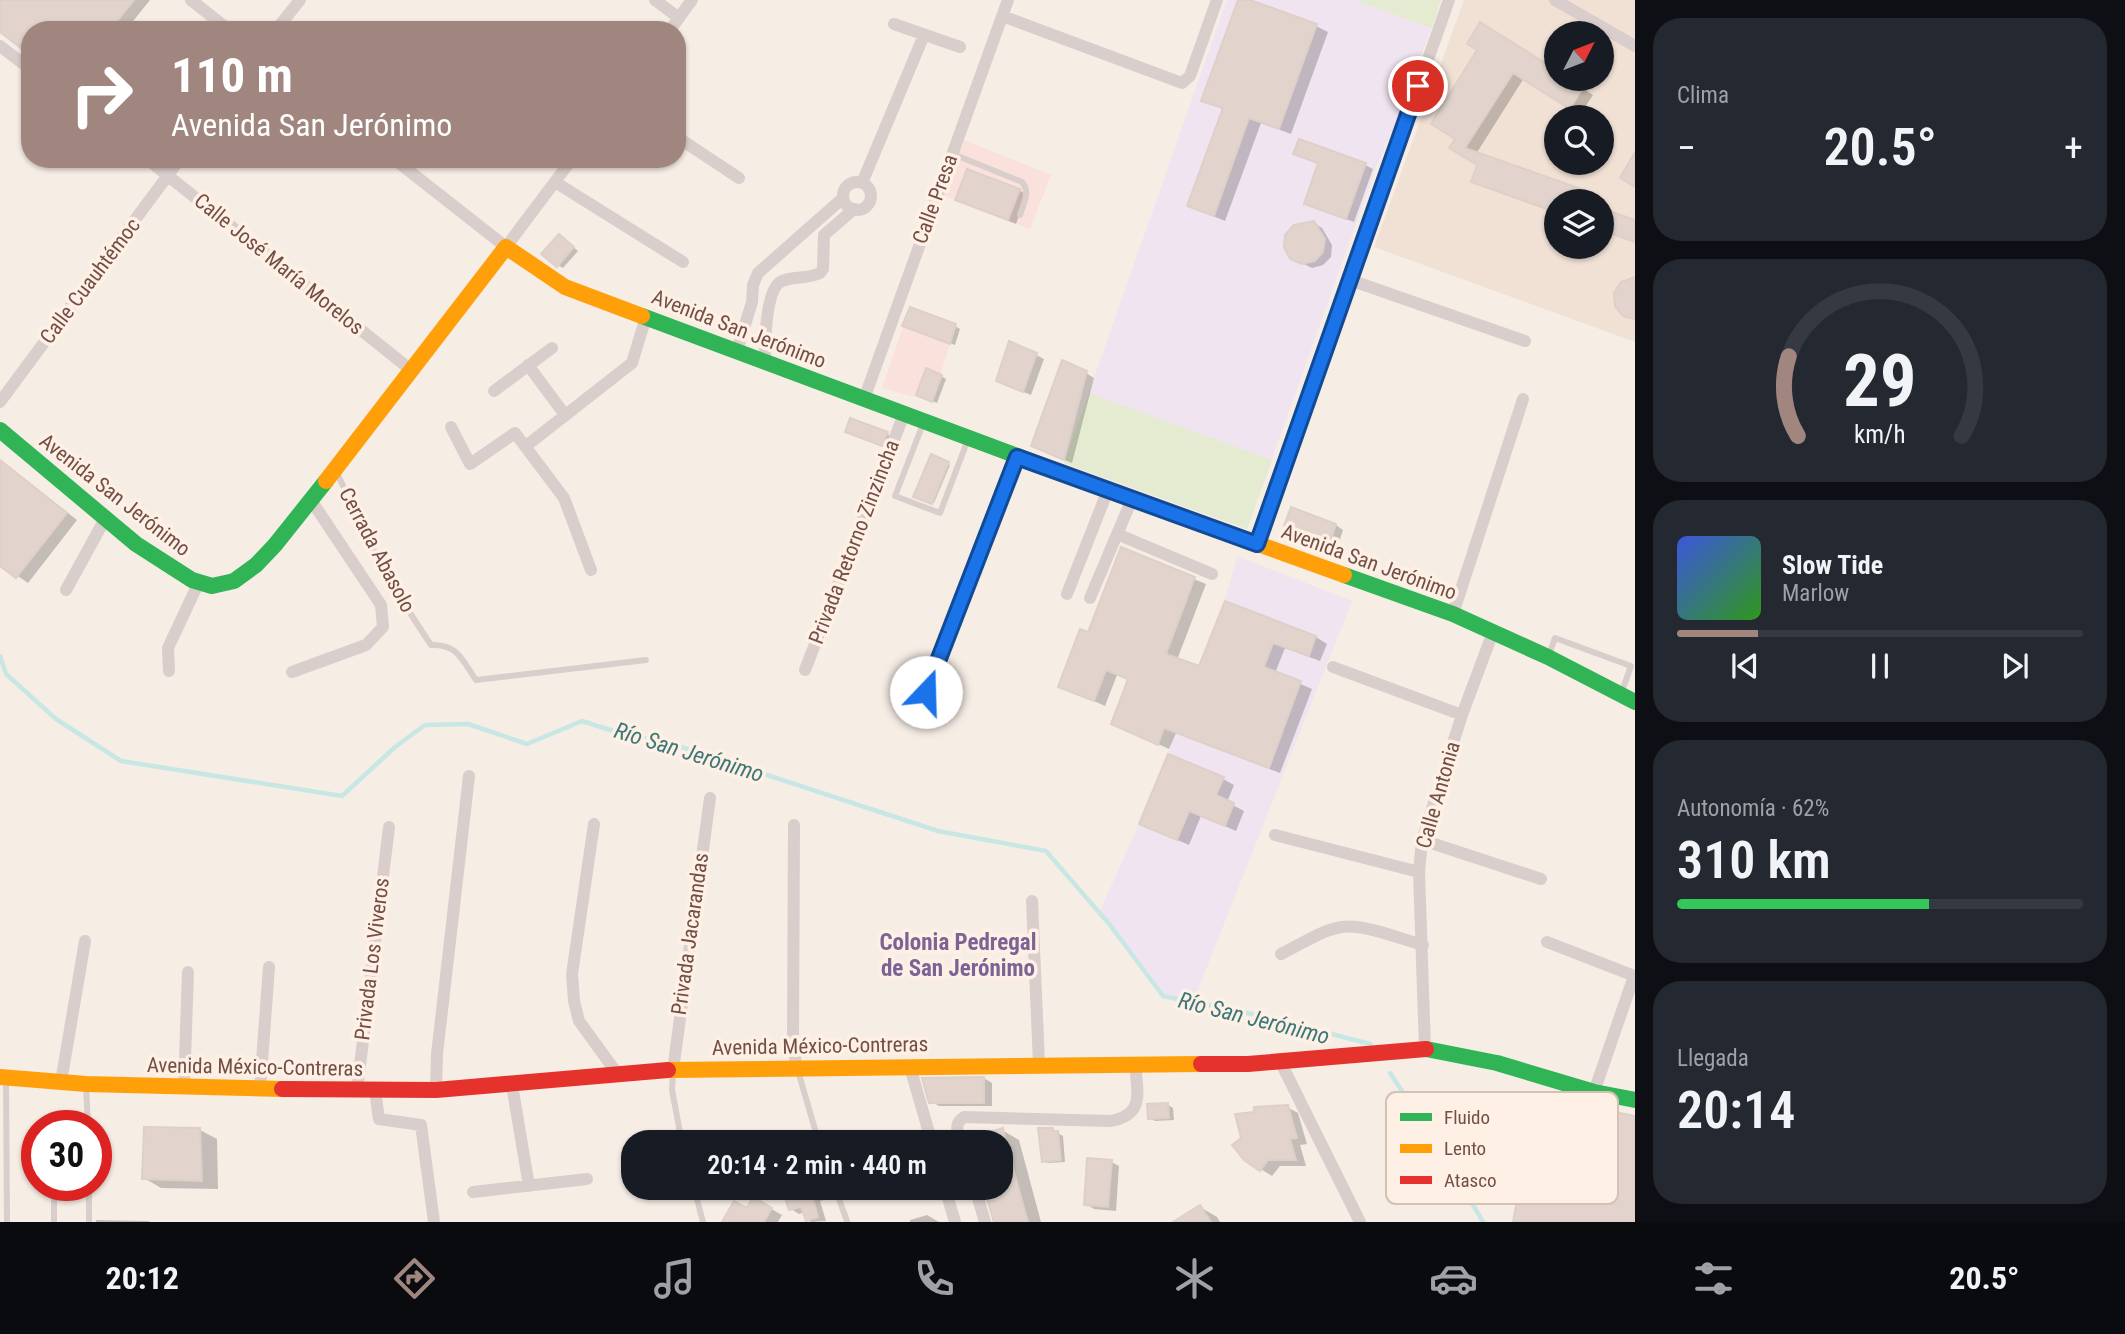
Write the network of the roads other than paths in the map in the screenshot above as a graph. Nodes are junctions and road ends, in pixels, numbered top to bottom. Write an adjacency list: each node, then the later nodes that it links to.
1 (191, 0): 11 (street)
2 (300, 0): 12 (street)
3 (655, 0): 10 (street)
4 (692, 0): 10 (street)
5 (1008, 0): 9 (street, Calle Presa)
6 (1217, 0): 9 (street)
7 (1449, 0): 35 (street)
8 (1555, 0): 17 (street)
9 (1002, 16): 21 (street, Calle Presa)
10 (679, 18): 13 (street)
11 (218, 21)
12 (283, 21)
13 (677, 21)
14 (894, 24): 15 (street)
15 (925, 35): 18 (street); 29 (street)
16 (0, 46): 19 (street)
17 (1635, 46)
18 (960, 47)
19 (21, 62)
20 (686, 143): 27 (street)
21 (951, 153): 32 (lane); 44 (street, Calle Presa)
22 (159, 168): 26 (street, Calle José María Morelos)
23 (173, 168): 26 (street, Calle Cuauhtémoc)
24 (405, 168): 33 (street)
25 (565, 168): 28 (street)
26 (168, 175): 42 (street, Calle José María Morelos); 46 (street, Calle Cuauhtémoc)
27 (739, 178)
28 (555, 182): 33 (street); 34 (street)
29 (862, 183): 30 (street); 31 (street)
30 (844, 198): 31 (street); 39 (street)
31 (854, 209): 40 (street)
32 (1020, 215)
33 (506, 247): 36 (main road, Avenida San Jerónimo); 42 (main road, Avenida San Jerónimo)
34 (683, 262)
35 (1350, 280): 37 (street); 61 (street)
36 (646, 317): 39 (main road, Avenida San Jerónimo); 48 (street)
37 (1525, 341)
38 (552, 348): 41 (street)
39 (737, 351): 40 (main road, Avenida San Jerónimo)
40 (765, 361): 44 (main road, Avenida San Jerónimo)
41 (528, 365): 43 (street); 48 (street)
42 (411, 370): 55 (main road, Avenida San Jerónimo)
43 (494, 391)
44 (864, 398): 47 (main road, Avenida San Jerónimo)
45 (1522, 400): 68 (street)
46 (0, 402)
47 (904, 414): 49 (main road, Avenida San Jerónimo); 73 (street, Privada Retorno Zinzincha)
48 (565, 415): 53 (street)
49 (924, 422): 52 (main road, Avenida San Jerónimo); 52 (lane)
50 (451, 427): 53 (street)
51 (0, 430): 59 (main road, Avenida San Jerónimo)
52 (969, 439): 54 (main road, Avenida San Jerónimo)
53 (526, 446): 62 (street)
54 (1017, 457): 56 (main road, Avenida San Jerónimo); 76 (street)
55 (336, 470): 58 (main road, Avenida San Jerónimo); 71 (lane, Cerrada Abasolo)
56 (1108, 491): 57 (main road, Avenida San Jerónimo); 66 (street)
57 (1132, 499): 60 (street); 61 (main road, Avenida San Jerónimo)
58 (311, 500): 64 (main road, Avenida San Jerónimo); 75 (street)
59 (105, 519): 64 (main road, Avenida San Jerónimo); 65 (street)
60 (1117, 534): 63 (street); 67 (street)
61 (1257, 544): 68 (main road, Avenida San Jerónimo)
62 (591, 570)
63 (1212, 574)
64 (198, 584): 74 (street)
65 (66, 590)
66 (1067, 594)
67 (1090, 598)
68 (1452, 614): 69 (main road, Avenida San Jerónimo)
69 (1493, 632): 70 (main road, Avenida San Jerónimo); 78 (street, Calle Antonia)
70 (1548, 657): 77 (main road, Avenida San Jerónimo); 77 (lane)
71 (646, 660)
72 (1333, 667): 78 (street)
73 (805, 670)
74 (169, 671)
75 (292, 672)
76 (926, 692)
77 (1628, 698)
78 (1462, 715): 85 (street, Calle Antonia)
79 (469, 776): 111 (street)
80 (710, 798): 101 (street, Privada Jacarandas)
81 (594, 824): 102 (street)
82 (794, 825): 99 (street)
83 (389, 827): 109 (street, Privada Los Viveros)
84 (1275, 835): 86 (street)
85 (1422, 839): 86 (street, Calle Antonia); 87 (street)
86 (1419, 872): 91 (street, Calle Antonia)
87 (1541, 879)
88 (1032, 901): 98 (street)
89 (85, 941): 104 (street)
90 (1547, 942): 112 (street)
91 (1423, 945): 92 (street); 95 (street, Calle Antonia)
92 (1281, 954)
93 (269, 967): 108 (street)
94 (188, 972): 107 (street)
95 (1425, 1049): 97 (main road, Avenida México-Contreras); 112 (main road, Avenida México-Contreras)
96 (1135, 1062): 97 (main road, Avenida México-Contreras); 98 (main road, Avenida México-Contreras); 117 (street)
97 (1280, 1063): 135 (street)
98 (1039, 1064): 100 (main road, Avenida México-Contreras)
99 (796, 1066): 100 (main road, Avenida México-Contreras); 101 (main road, Avenida México-Contreras); 115 (lane)
100 (910, 1067): 116 (street)
101 (673, 1070): 102 (main road, Avenida México-Contreras); 114 (lane)
102 (619, 1076): 106 (main road, Avenida México-Contreras)
103 (3, 1078): 104 (main road, Avenida México-Contreras); 128 (lane)
104 (61, 1082): 105 (main road, Avenida México-Contreras)
105 (86, 1084): 107 (main road, Avenida México-Contreras); 113 (lane)
106 (512, 1085): 111 (main road, Avenida México-Contreras); 119 (street)
107 (184, 1088): 108 (main road, Avenida México-Contreras)
108 (260, 1088): 109 (main road, Avenida México-Contreras)
109 (357, 1090): 110 (main road, Avenida México-Contreras)
110 (375, 1090): 111 (main road, Avenida México-Contreras); 131 (street)
111 (436, 1090)
112 (1594, 1092)
113 (87, 1110)
114 (680, 1130)
115 (815, 1130)
116 (928, 1130)
117 (958, 1130)
118 (587, 1179): 119 (street)
119 (528, 1186): 120 (street)
120 (473, 1192)
121 (697, 1200): 132 (lane)
122 (839, 1200): 127 (lane)
123 (949, 1200): 133 (street)
124 (979, 1200): 134 (street)
125 (54, 1201): 129 (lane)
126 (89, 1201): 130 (lane)
127 (847, 1221)
128 (7, 1222)
129 (54, 1222)
130 (89, 1222)
131 (434, 1222)
132 (703, 1222)
133 (955, 1222)
134 (985, 1222)
135 (1360, 1222)

